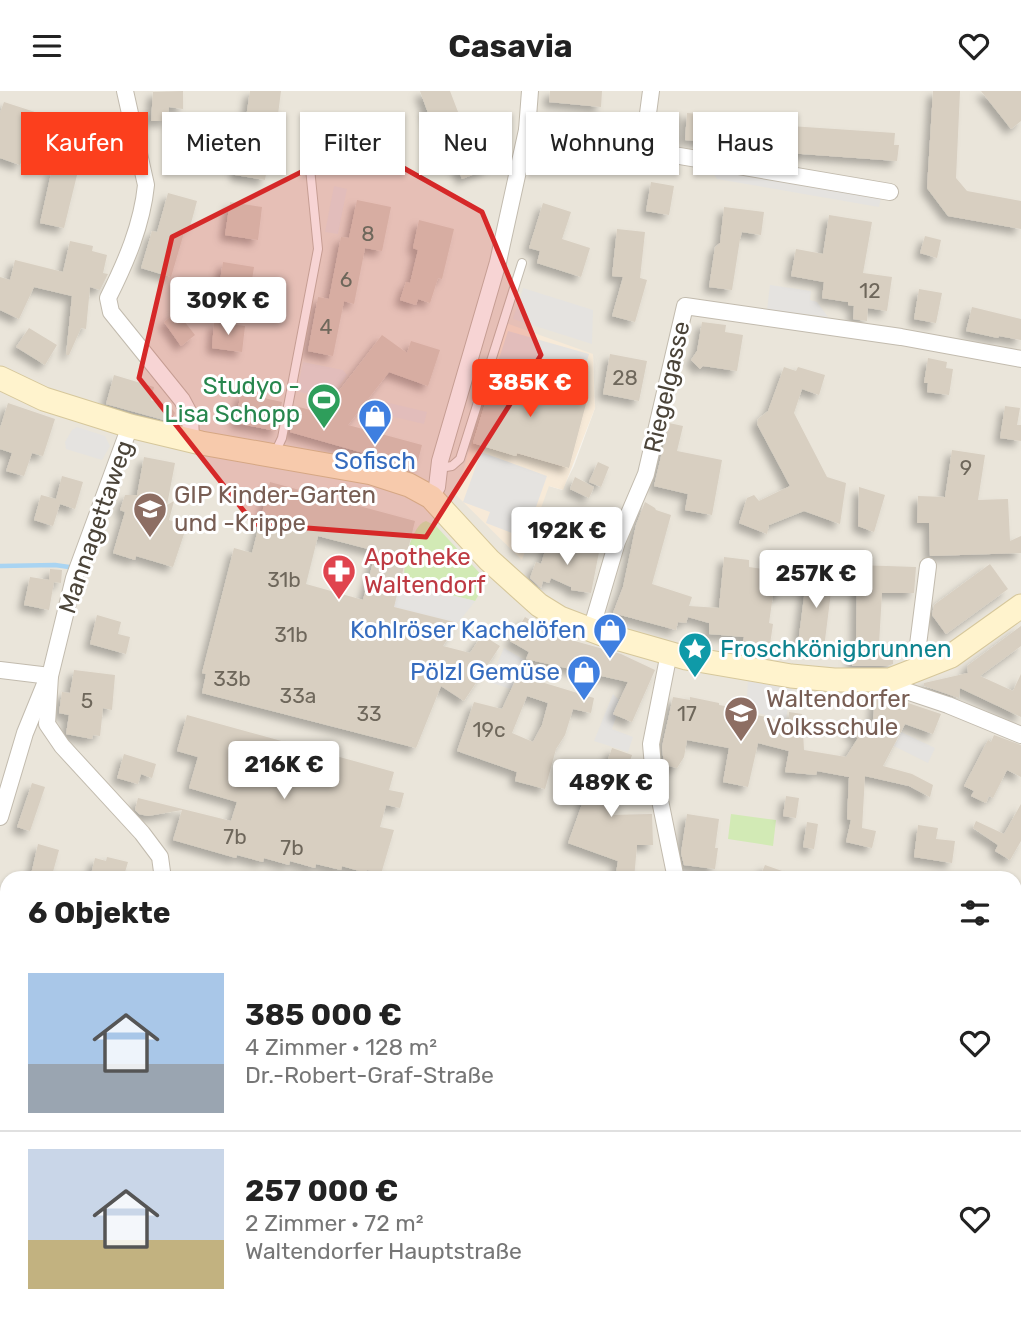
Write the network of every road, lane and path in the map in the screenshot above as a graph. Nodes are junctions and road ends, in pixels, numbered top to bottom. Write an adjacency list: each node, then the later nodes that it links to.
1 (125, 91): 14 (street)
2 (530, 91): 4 (street)
3 (651, 91): 5 (street)
4 (528, 112)
5 (648, 112)
6 (526, 135): 16 (street)
7 (679, 157): 9 (street)
8 (311, 175): 15 (lane)
9 (890, 192)
10 (522, 263): 16 (lane)
11 (1021, 359): 20 (street, Riegelgasse)
12 (2, 382): 13 (main road)
13 (130, 426): 14 (main road); 24 (street, Mannagettaweg)
14 (191, 440): 15 (main road)
15 (273, 456): 17 (main road)
16 (440, 468): 17 (street)
17 (431, 497): 20 (main road)
18 (928, 566): 22 (street)
19 (1021, 606): 22 (main road)
20 (591, 630): 21 (main road)
21 (670, 653): 25 (main road); 29 (street)
22 (923, 668): 25 (main road)
23 (0, 670): 24 (street)
24 (50, 676): 27 (street); 28 (street, Mannagettaweg)
25 (890, 680): 26 (street)
26 (1021, 735)
27 (0, 817)
28 (163, 871)
29 (674, 871)

